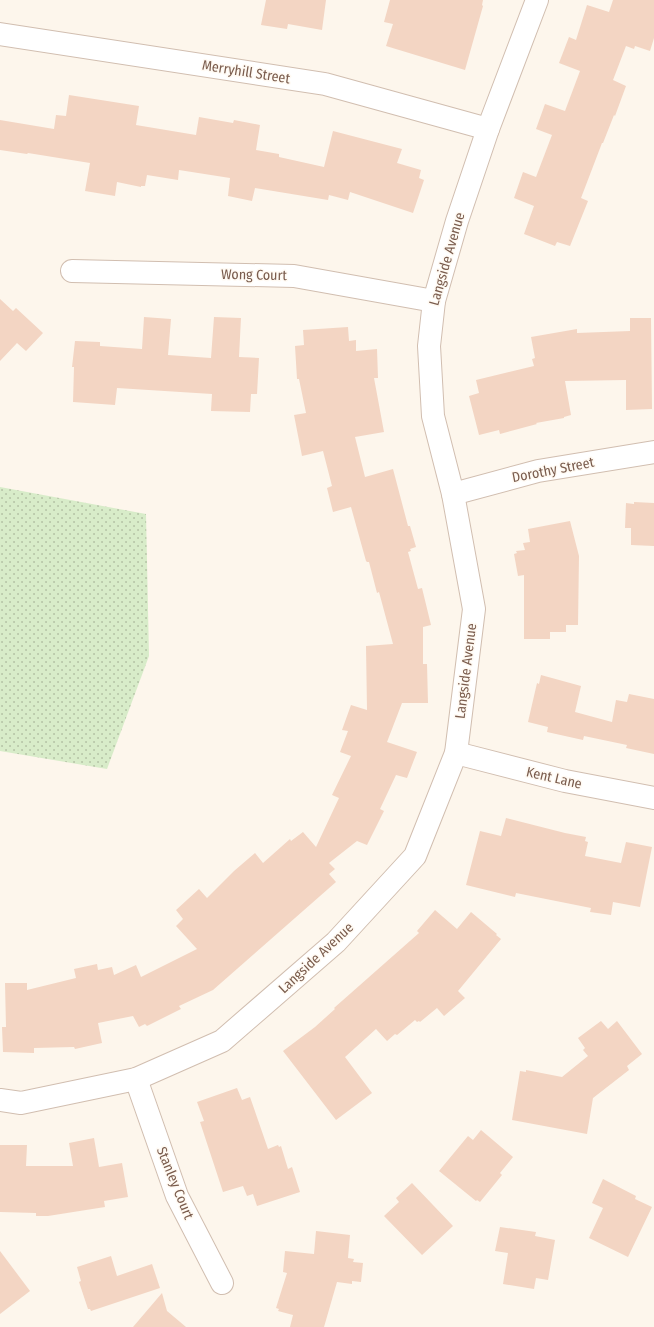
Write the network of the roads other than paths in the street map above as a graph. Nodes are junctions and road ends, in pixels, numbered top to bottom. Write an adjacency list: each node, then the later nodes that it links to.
1 (537, 0): 3 (street, Langside Avenue)
2 (0, 34): 3 (street, Merryhill Street)
3 (488, 130): 5 (street, Langside Avenue)
4 (72, 271): 5 (street, Wong Court)
5 (434, 301): 7 (street, Langside Avenue)
6 (654, 452): 7 (street, Dorothy Street)
7 (453, 494): 8 (street, Langside Avenue)
8 (456, 753): 9 (street, Kent Lane); 10 (street, Langside Avenue)
9 (654, 798)
10 (136, 1079): 11 (street, Langside Avenue); 12 (street, Stanley Court)
11 (0, 1100)
12 (222, 1283)

